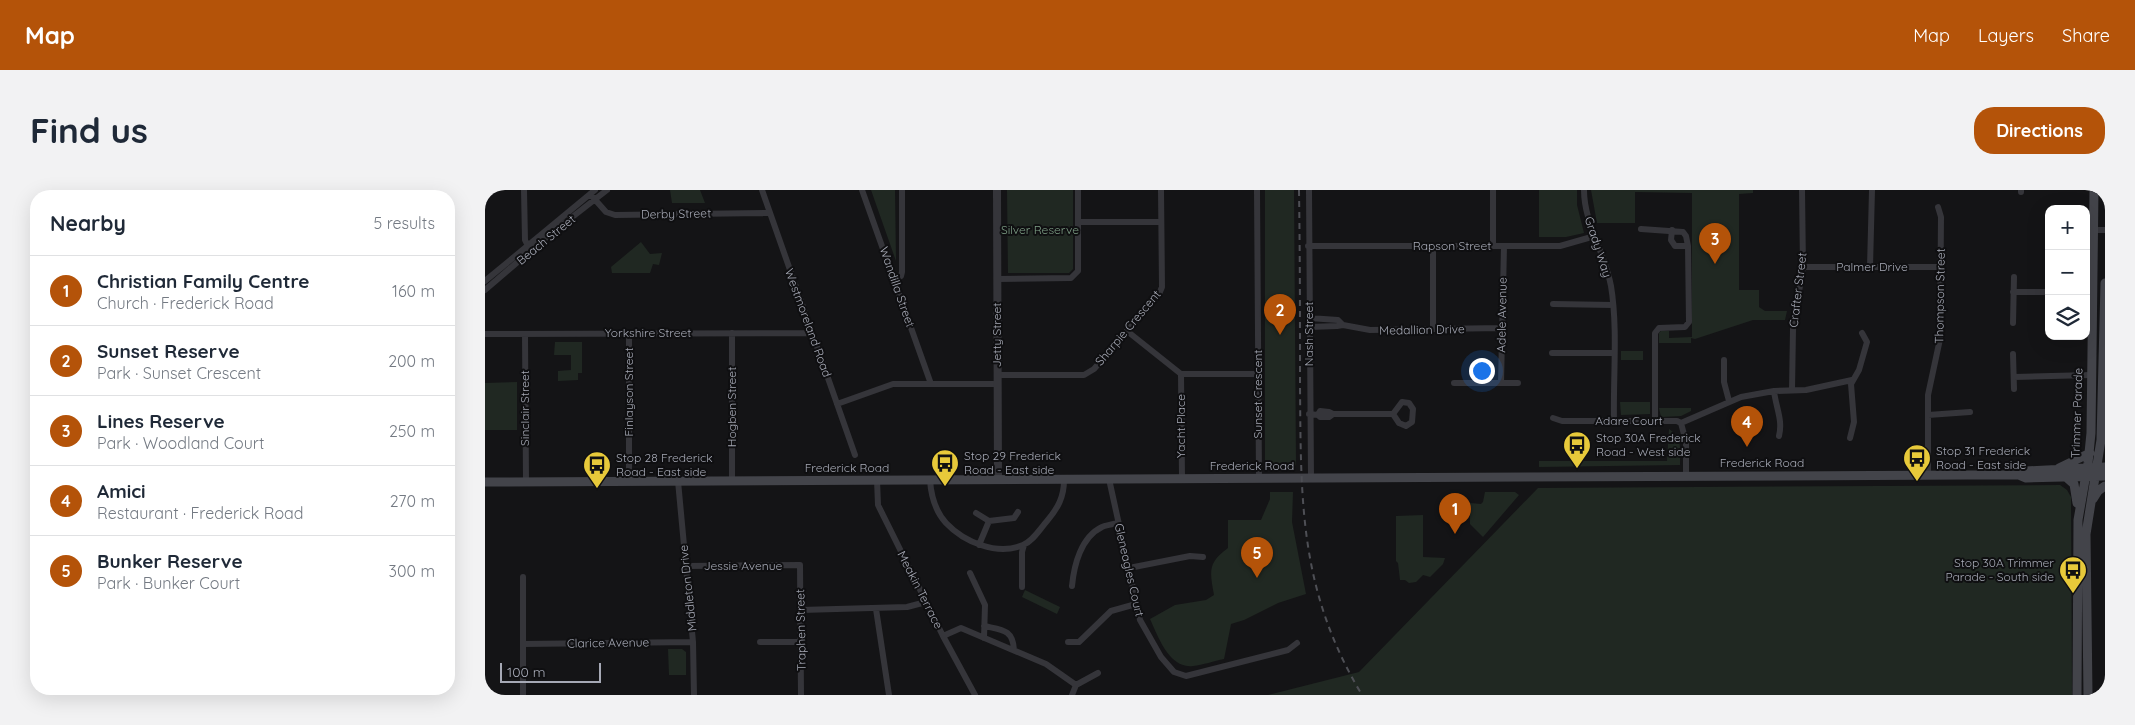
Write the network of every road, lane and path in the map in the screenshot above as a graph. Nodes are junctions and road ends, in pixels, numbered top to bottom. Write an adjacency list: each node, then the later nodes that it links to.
1 (525, 190): 32 (street)
2 (607, 190): 17 (street, Beach Street)
3 (762, 190): 19 (street, Westmoreland Road)
4 (863, 190): 39 (street, Wandilla Street)
5 (902, 190): 39 (street)
6 (997, 190): 37 (street, Jetty Street)
7 (1078, 190): 20 (street)
8 (1161, 190): 21 (street, Sharpie Crescent)
9 (1257, 190): 68 (street, Sunset Crescent)
10 (1309, 190): 27 (street, Nash Street)
11 (1493, 190): 29 (street)
12 (1584, 190): 26 (street, Grady Way)
13 (1802, 190): 35 (street, Crafter Street)
14 (1872, 190): 33 (street)
15 (2093, 190): 24 (main road, Trimmer Parade)
16 (592, 192): 17 (street, Derby Street); 32 (street, Beach Street)
17 (595, 201): 19 (street, Derby Street); 32 (street, Beach Street)
18 (1938, 207): 34 (street, Thompson Street)
19 (770, 213): 58 (street, Westmoreland Road)
20 (1078, 222): 21 (street); 37 (street)
21 (1161, 222): 56 (street, Sharpie Crescent)
22 (1641, 229): 23 (street)
23 (1671, 230): 31 (street); 31 (street)
24 (2094, 230): 25 (street); 38 (main road, Trimmer Parade)
25 (2105, 230)
26 (1595, 236): 30 (street, Rapson Street); 48 (street, Grady Way)
27 (1308, 246): 28 (street, Rapson Street); 50 (street, Nash Street)
28 (1433, 246): 29 (street, Rapson Street); 55 (street)
29 (1493, 246): 30 (street, Rapson Street)
30 (1504, 246): 54 (street, Adele Avenue)
31 (1688, 246): 90 (street)
32 (529, 249): 40 (street, Beach Street); 42 (street, Beach Street)
33 (1870, 267): 34 (street, Palmer Drive); 35 (street, Palmer Drive)
34 (1941, 267): 87 (street, Thompson Street)
35 (1803, 268): 80 (street, Crafter Street)
36 (2014, 277): 43 (street)
37 (997, 279): 70 (street, Jetty Street)
38 (2090, 279)
39 (895, 280): 77 (street, Wandilla Street)
40 (485, 281)
41 (2105, 284): 45 (main road, Trimmer Parade)
42 (485, 290)
43 (2013, 292): 44 (street); 51 (street)
44 (2045, 292)
45 (2105, 292): 49 (main road, Trimmer Parade)
46 (2089, 295): 71 (main road, Trimmer Parade)
47 (1553, 304): 48 (street)
48 (1613, 305): 63 (street, Grady Way)
49 (2105, 315): 69 (main road, Trimmer Parade)
50 (1309, 318): 52 (street, Medallion Drive); 53 (street, Nash Street)
51 (2013, 323)
52 (1343, 324): 53 (street, Medallion Drive); 55 (street, Medallion Drive)
53 (1309, 327): 85 (street, Nash Street)
54 (1502, 328): 55 (street, Medallion Drive); 75 (street, Adele Avenue)
55 (1433, 329)
56 (1127, 331): 67 (street); 70 (street, Sharpie Crescent)
57 (732, 333): 58 (street, Yorkshire Street); 62 (street, Yorkshire Street); 112 (street, Hogben Street)
58 (811, 333): 83 (street, Westmoreland Road)
59 (1862, 333): 73 (street)
60 (485, 334): 61 (street, Yorkshire Street)
61 (525, 334): 62 (street, Yorkshire Street); 114 (street, Sinclair Street)
62 (629, 334): 115 (street, Finlayson Street)
63 (1613, 352): 64 (street); 89 (street, Grady Way)
64 (1553, 353)
65 (2013, 354): 72 (street)
66 (1724, 360): 82 (street)
67 (1181, 374): 68 (street); 103 (street, Yacht Place)
68 (1258, 374): 104 (street, Sunset Crescent)
69 (2105, 374): 94 (main road, Trimmer Parade)
70 (998, 375): 78 (street, Jetty Street)
71 (2091, 375): 72 (street); 95 (main road, Trimmer Parade)
72 (2014, 377): 79 (street)
73 (1852, 380): 80 (street); 93 (street)
74 (1454, 383): 75 (street)
75 (1501, 383): 76 (street)
76 (1517, 383)
77 (931, 384): 78 (street); 83 (street)
78 (998, 384): 109 (street, Jetty Street)
79 (2014, 389)
80 (1792, 390): 81 (street)
81 (1774, 392): 82 (street); 92 (street)
82 (1729, 401): 91 (street)
83 (837, 404): 96 (street, Westmoreland Road)
84 (1970, 412): 87 (street)
85 (1309, 414): 86 (street); 105 (street, Nash Street)
86 (1393, 414)
87 (1928, 416): 99 (street, Thompson Street)
88 (1553, 418): 89 (street, Adare Court)
89 (1614, 421): 90 (street, Adare Court)
90 (1655, 421): 91 (street, Adare Court)
91 (1681, 423): 101 (street, Adare Court)
92 (1779, 436)
93 (1850, 438)
94 (2103, 445): 98 (main road, Trimmer Parade)
95 (2090, 453): 97 (main road); 98 (main road, Trimmer Parade)
96 (855, 455)
97 (2057, 469): 98 (main road, Frederick Road); 100 (main road, Frederick Road)
98 (2096, 472): 102 (main road, Frederick Road); 117 (main road, Trimmer Parade); 120 (main road, Trimmer Parade)
99 (1928, 475): 100 (main road, Frederick Road); 101 (main road, Frederick Road)
100 (2019, 475): 102 (main road, Frederick Road)
101 (1686, 476): 105 (main road, Frederick Road)
102 (2066, 477): 120 (main road)
103 (1182, 478): 104 (main road, Frederick Road); 106 (main road, Frederick Road)
104 (1259, 478): 105 (main road, Frederick Road)
105 (1311, 478)
106 (1109, 479): 110 (main road, Frederick Road); 122 (street, Gleneagles Court)
107 (877, 480): 108 (main road, Frederick Road); 112 (main road, Frederick Road); 133 (street, Meakin Terrace)
108 (930, 480): 109 (main road, Frederick Road); 123 (street)
109 (998, 480): 110 (main road, Frederick Road)
110 (1064, 480): 124 (street)
111 (678, 481): 112 (main road, Frederick Road); 115 (main road, Frederick Road); 126 (street, Middleton Drive)
112 (732, 481)
113 (485, 482): 114 (main road, Frederick Road)
114 (526, 482): 115 (main road, Frederick Road)
115 (629, 482)
116 (2105, 486): 117 (main road)
117 (2092, 501): 156 (main road, Trimmer Parade)
118 (1018, 512): 121 (street)
119 (976, 513): 121 (street)
120 (2078, 520): 155 (main road, Trimmer Parade)
121 (989, 521): 123 (street)
122 (1118, 523): 128 (street, Gleneagles Court); 131 (street)
123 (979, 545): 124 (street)
124 (1024, 545): 132 (street)
125 (1203, 557): 128 (street)
126 (686, 566): 127 (street, Jessie Avenue); 140 (street, Middleton Drive)
127 (800, 566): 136 (street, Traphen Street)
128 (1129, 568): 134 (street, Gleneagles Court)
129 (970, 573): 137 (street)
130 (523, 577): 145 (street)
131 (1072, 586)
132 (1022, 587)
133 (926, 602): 135 (street); 138 (street, Meakin Terrace)
134 (1136, 604): 143 (street); 144 (street, Gleneagles Court)
135 (876, 609): 136 (street); 152 (street)
136 (801, 610): 142 (street, Traphen Street)
137 (984, 626): 139 (street); 146 (street)
138 (943, 636): 139 (street); 153 (street, Meakin Terrace)
139 (984, 638): 146 (street)
140 (693, 642): 145 (street, Clarice Avenue); 150 (street, Middleton Drive)
141 (760, 642): 142 (street)
142 (801, 642): 151 (street, Traphen Street)
143 (1068, 642)
144 (1297, 643)
145 (523, 644): 149 (street)
146 (1014, 650): 148 (street)
147 (1098, 673): 148 (street)
148 (1076, 685): 154 (street)
149 (523, 695)
150 (694, 695)
151 (801, 695)
152 (889, 695)
153 (975, 695)
154 (1072, 695)
155 (2077, 695)
156 (2088, 695)

